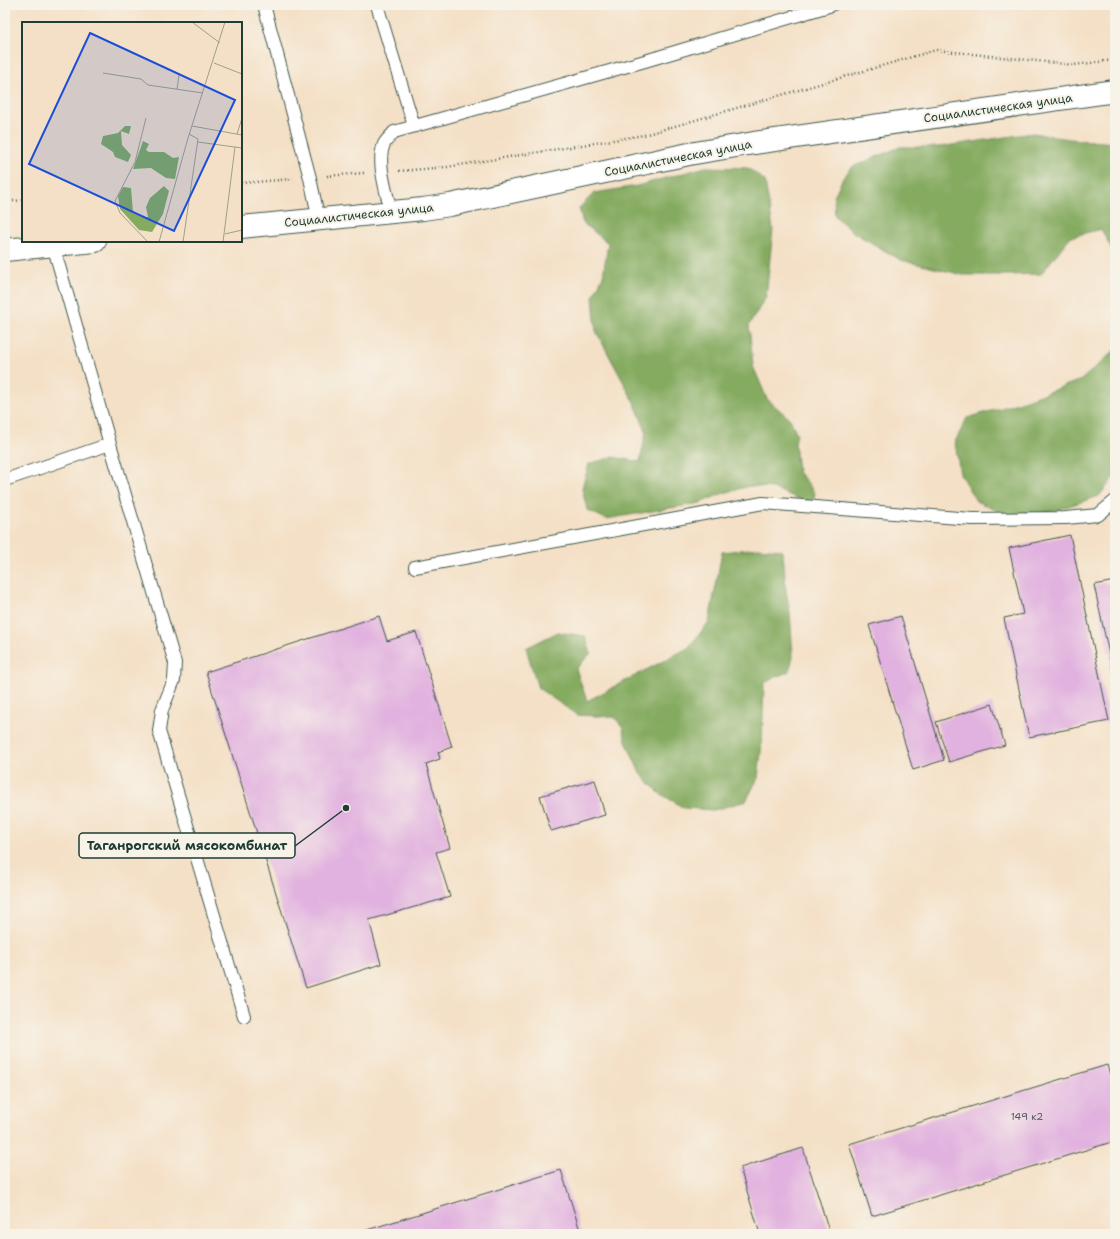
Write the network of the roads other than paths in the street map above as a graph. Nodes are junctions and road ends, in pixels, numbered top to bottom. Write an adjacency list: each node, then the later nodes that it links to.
1 (264, 5): 7 (lane)
2 (377, 5): 5 (lane)
3 (832, 5): 5 (lane)
4 (1115, 91): 6 (street, Социалистическая улица)
5 (414, 126): 6 (lane)
6 (391, 212): 7 (street, Социалистическая улица)
7 (319, 220): 8 (street, Социалистическая улица)
8 (242, 227)
9 (84, 242): 10 (street)
10 (53, 245): 11 (street); 12 (lane)
11 (5, 250)
12 (110, 444): 13 (lane); 16 (lane)
13 (6, 480)
14 (1115, 501): 15 (lane)
15 (415, 567)
16 (244, 1016)

